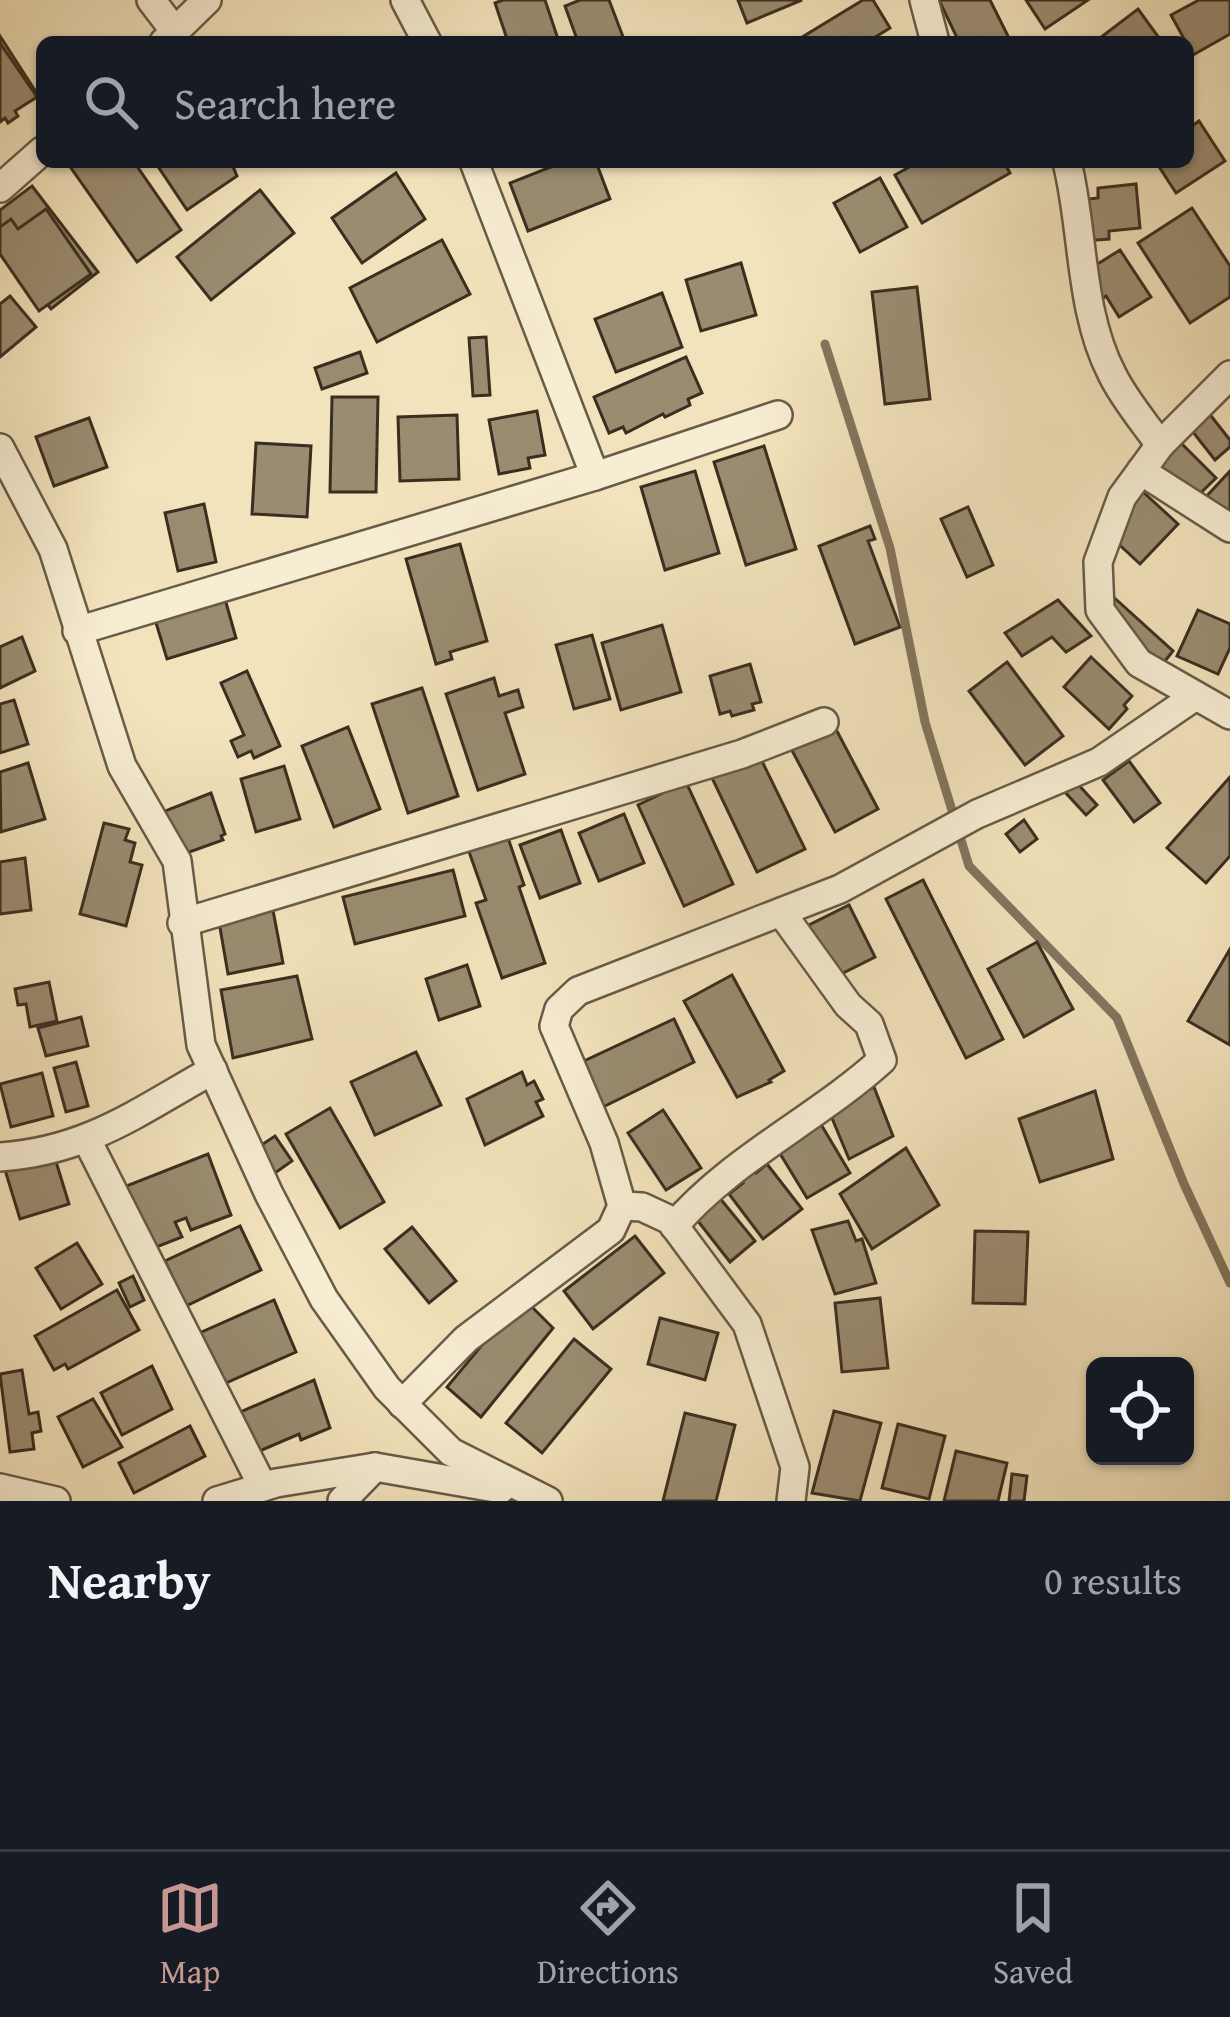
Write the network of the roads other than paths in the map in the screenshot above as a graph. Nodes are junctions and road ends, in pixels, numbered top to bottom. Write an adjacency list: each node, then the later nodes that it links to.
1 (152, 0): 5 (street)
2 (207, 0): 5 (street)
3 (405, 0): 6 (street)
4 (924, 0): 7 (street)
5 (169, 36)
6 (424, 36)
7 (933, 36)
8 (36, 156): 11 (street)
9 (476, 168): 17 (street)
10 (1069, 168): 14 (street)
11 (0, 188)
12 (1230, 375): 14 (street)
13 (778, 415): 17 (street)
14 (1160, 445): 16 (street)
15 (0, 448): 19 (street)
16 (1141, 471): 18 (street); 20 (street)
17 (595, 476): 19 (street)
18 (1230, 528)
19 (77, 631): 24 (street)
20 (1194, 697): 21 (street); 23 (street)
21 (1230, 715)
22 (824, 722): 24 (street)
23 (781, 912): 28 (street); 29 (street)
24 (182, 923): 25 (street)
25 (213, 1070): 26 (street); 30 (street)
26 (87, 1140): 27 (street); 32 (street)
27 (0, 1156)
28 (622, 1206): 29 (street); 30 (street)
29 (674, 1226): 39 (street)
30 (402, 1404): 35 (street)
31 (375, 1467): 32 (street); 34 (street); 38 (street)
32 (263, 1487): 37 (street)
33 (0, 1488): 36 (street)
34 (469, 1492): 35 (street)
35 (543, 1499)
36 (56, 1501)
37 (217, 1501)
38 (342, 1501)
39 (791, 1501)

